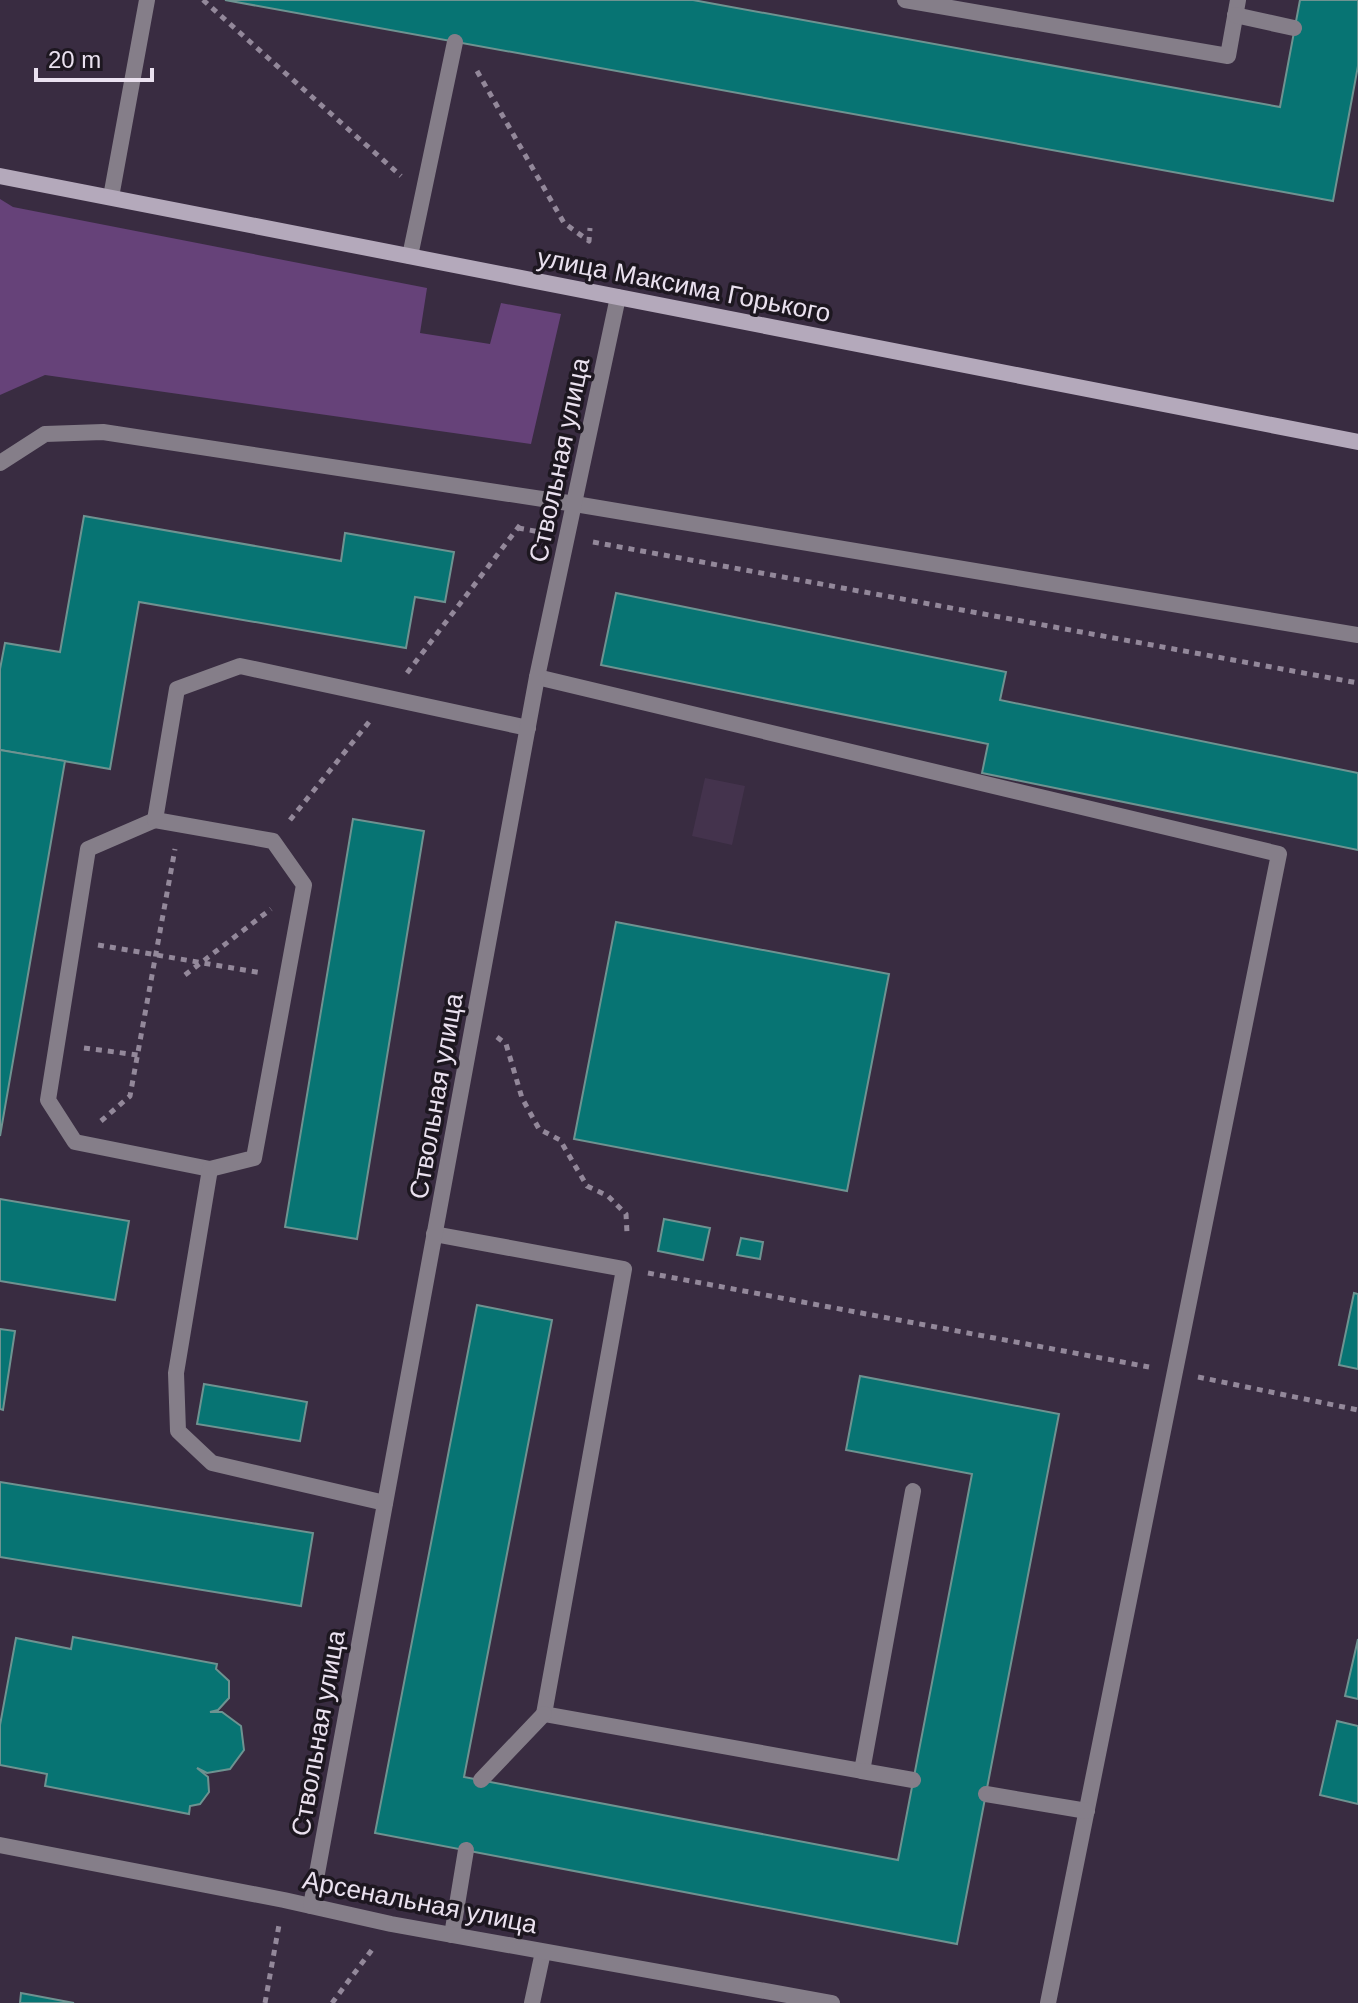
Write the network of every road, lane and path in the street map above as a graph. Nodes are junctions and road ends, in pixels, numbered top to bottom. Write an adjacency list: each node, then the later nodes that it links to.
1 (147, 0): 9 (street)
2 (203, 0): 8 (path)
3 (905, 0): 4 (street)
4 (1236, 8): 5 (street)
5 (1294, 28)
6 (455, 42): 8 (street); 10 (path)
7 (0, 176): 9 (main road, улица Максима Горького)
8 (423, 195): 11 (street)
9 (111, 197): 11 (main road, улица Максима Горького)
10 (590, 228)
11 (410, 256): 12 (main road, улица Максима Горького)
12 (618, 297): 13 (main road, улица Максима Горького); 15 (street, Ствольная улица)
13 (1358, 442)
14 (0, 463): 15 (street)
15 (575, 504): 17 (street, Ствольная улица); 18 (street)
16 (518, 528): 17 (path)
17 (568, 537): 19 (street, Ствольная улица); 20 (path)
18 (1358, 635)
19 (537, 677): 21 (street, Ствольная улица); 38 (street)
20 (1358, 683)
21 (528, 728): 22 (street); 30 (street, Ствольная улица)
22 (155, 820): 23 (street); 25 (street)
23 (179, 824): 24 (street); 26 (path)
24 (304, 885): 27 (path); 29 (street)
25 (74, 941): 26 (path); 31 (street)
26 (157, 955): 27 (path); 32 (path)
27 (200, 962): 28 (path); 29 (path)
28 (185, 975)
29 (288, 978): 34 (street)
30 (474, 1019): 35 (path); 36 (street, Ствольная улица)
31 (57, 1044): 32 (path); 33 (street)
32 (138, 1055): 33 (path)
33 (75, 1142): 34 (street)
34 (210, 1169): 41 (street)
35 (627, 1233)
36 (434, 1234): 37 (street); 41 (street, Ствольная улица)
37 (624, 1269): 38 (path); 42 (street)
38 (1175, 1372): 39 (path); 47 (street)
39 (1358, 1410)
40 (913, 1491): 43 (street)
41 (385, 1503): 51 (street, Ствольная улица)
42 (544, 1714): 43 (street); 44 (street)
43 (862, 1771): 45 (street)
44 (481, 1780)
45 (913, 1780)
46 (986, 1794): 47 (street)
47 (1087, 1811): 59 (street)
48 (0, 1845): 50 (street, Арсенальная улица)
49 (466, 1850): 53 (street)
50 (284, 1900): 51 (street, Арсенальная улица); 55 (path)
51 (311, 1906): 52 (street, Арсенальная улица)
52 (391, 1924): 53 (street, Арсенальная улица); 56 (path)
53 (452, 1935): 54 (street, Арсенальная улица)
54 (543, 1952): 57 (street); 58 (street, Арсенальная улица)
55 (265, 2003)
56 (332, 2003)
57 (532, 2003)
58 (832, 2003)
59 (1048, 2003)

